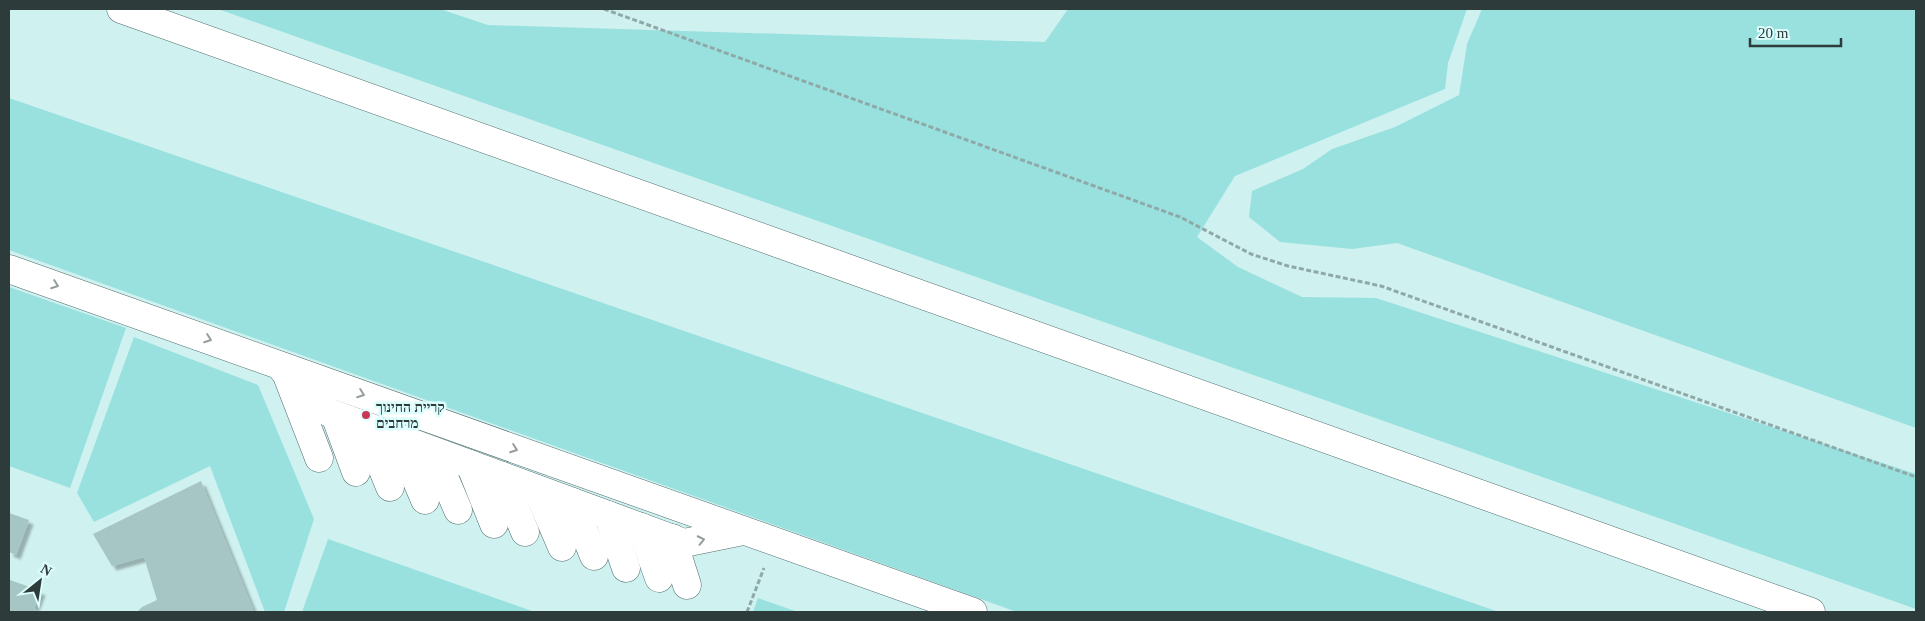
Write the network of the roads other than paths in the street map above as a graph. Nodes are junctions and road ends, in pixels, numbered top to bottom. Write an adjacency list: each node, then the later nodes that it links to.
1 (121, 9): 28 (main road)
2 (9, 269): 3 (main road, one-way to 3)
3 (280, 368): 4 (main road); 8 (main road); 20 (main road, one-way to 20)
4 (335, 415): 5 (main road); 10 (main road)
5 (365, 426): 6 (main road); 12 (main road)
6 (399, 438): 7 (main road); 14 (main road)
7 (433, 451): 9 (main road); 16 (main road)
8 (320, 458)
9 (470, 464): 11 (main road); 18 (main road)
10 (356, 472)
11 (502, 476): 13 (main road); 21 (main road)
12 (390, 487)
13 (538, 489): 15 (main road); 23 (main road)
14 (426, 500)
15 (572, 502): 17 (main road); 24 (main road)
16 (458, 510)
17 (608, 515): 19 (main road); 25 (main road)
18 (494, 524)
19 (641, 528): 22 (main road); 26 (main road)
20 (744, 531): 22 (main road, one-way to 20); 29 (main road)
21 (525, 532)
22 (672, 538): 27 (main road)
23 (562, 547)
24 (594, 556)
25 (626, 568)
26 (659, 578)
27 (687, 585)
28 (1771, 597): 30 (main road); 31 (main road)
29 (973, 612)
30 (1811, 612)
31 (1822, 612)

